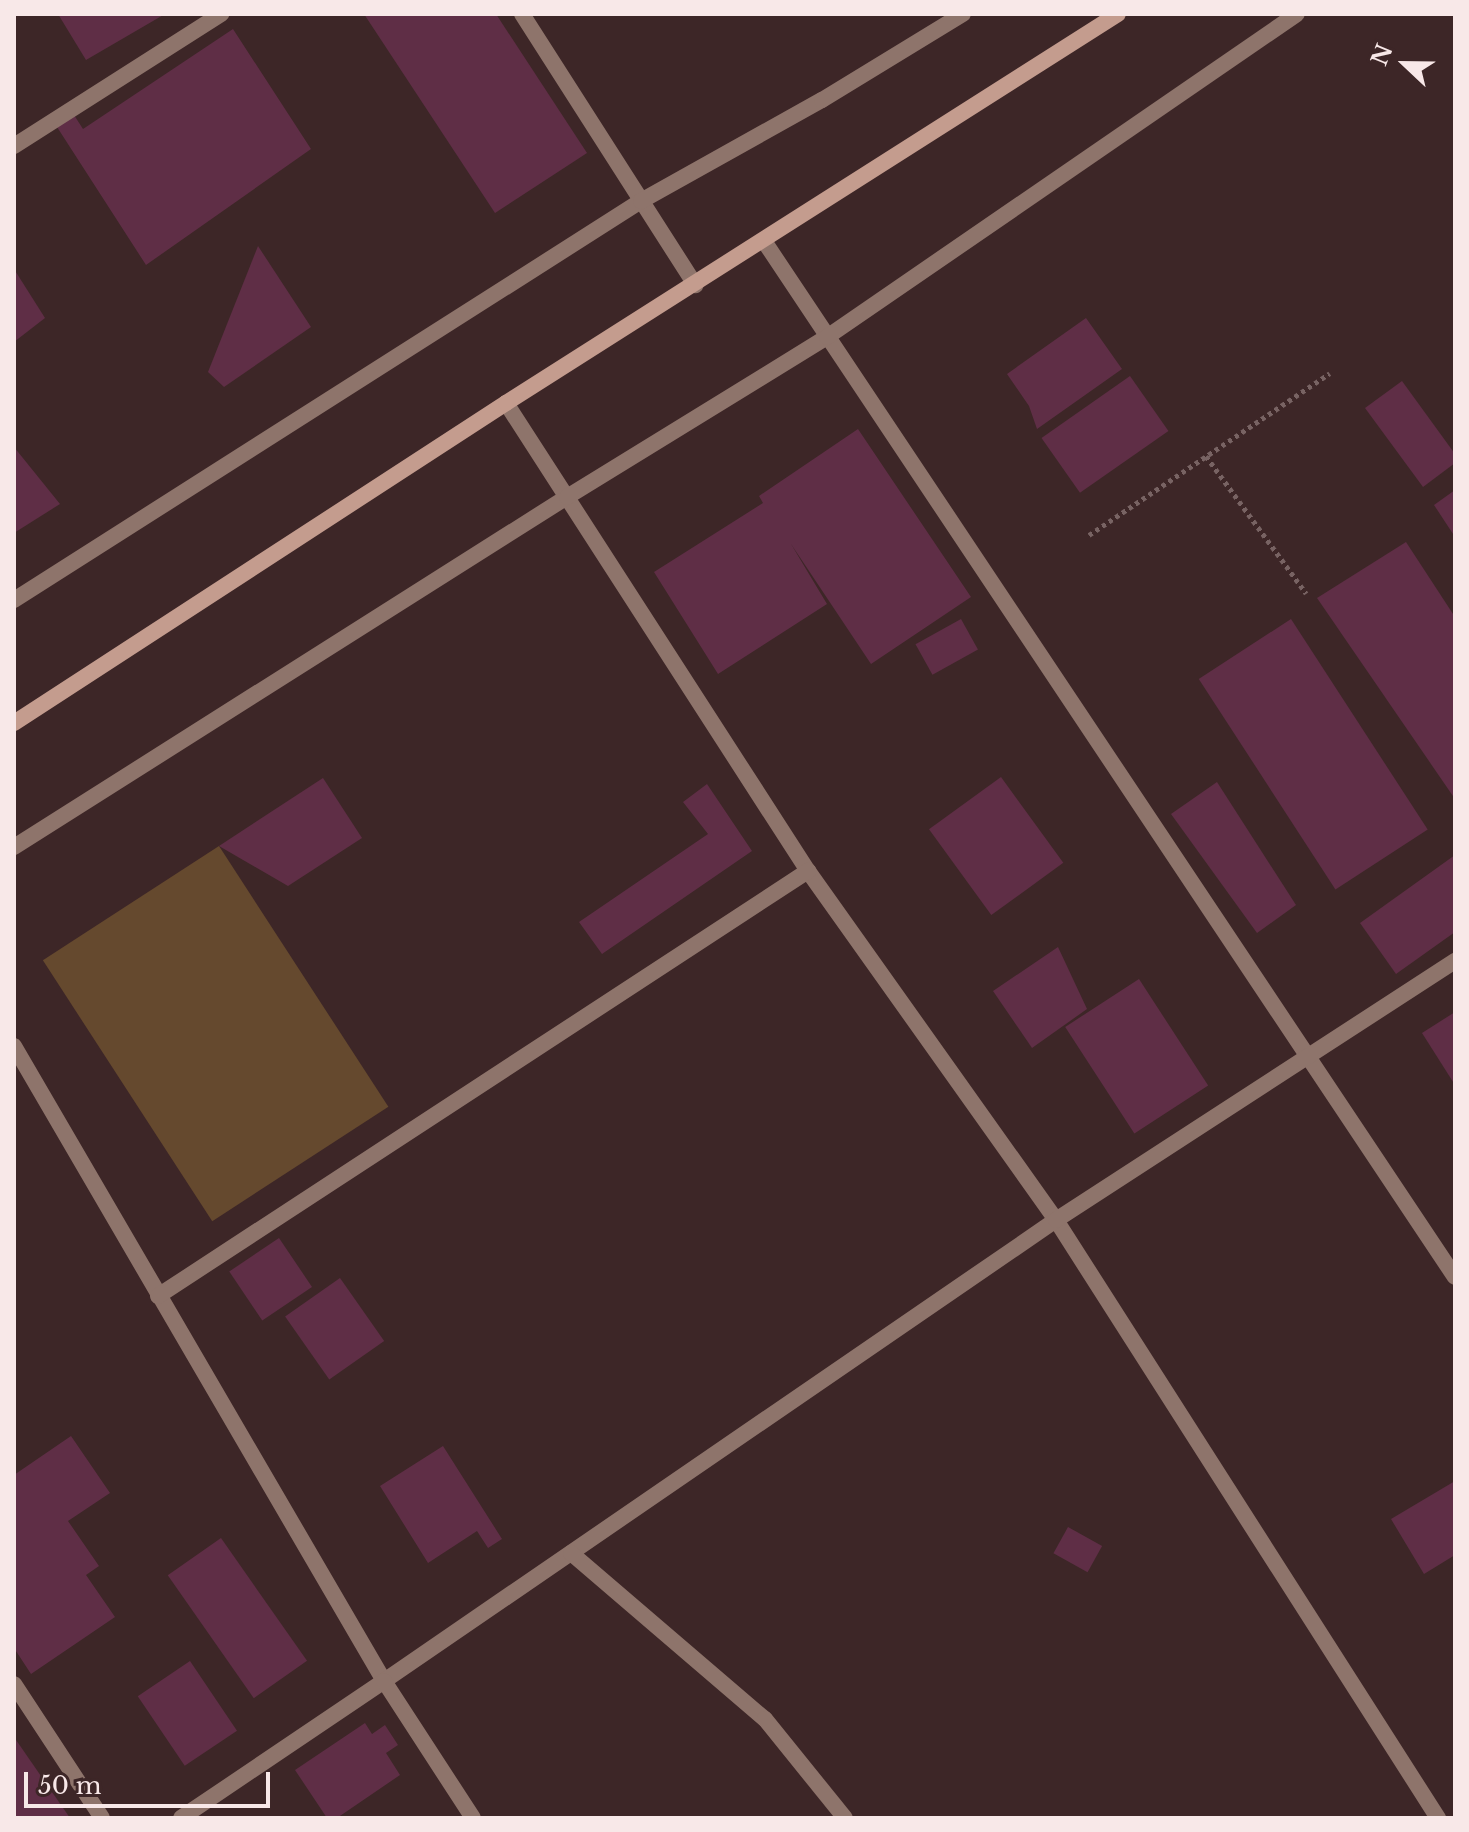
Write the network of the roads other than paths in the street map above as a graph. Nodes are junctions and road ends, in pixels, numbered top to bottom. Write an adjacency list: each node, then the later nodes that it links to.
1 (221, 14): 6 (street)
2 (522, 14): 7 (street)
3 (963, 14): 7 (street)
4 (1118, 14): 8 (main road)
5 (1297, 14): 10 (street)
6 (14, 146)
7 (641, 201): 9 (street); 13 (street)
8 (764, 241): 9 (main road); 10 (street)
9 (695, 285): 11 (main road)
10 (827, 337): 12 (street); 19 (street)
11 (506, 403): 12 (street); 14 (main road)
12 (567, 497): 15 (street); 16 (street)
13 (14, 600)
14 (14, 723)
15 (14, 847)
16 (808, 871): 20 (street); 22 (street)
17 (1455, 961): 19 (street)
18 (14, 1046): 22 (street)
19 (1306, 1056): 20 (street); 21 (street)
20 (1056, 1220): 23 (street); 30 (street)
21 (1455, 1277)
22 (158, 1296): 24 (street)
23 (571, 1553): 24 (street); 29 (street)
24 (384, 1681): 27 (street); 28 (street)
25 (14, 1684): 26 (street)
26 (102, 1818)
27 (181, 1818)
28 (473, 1818)
29 (845, 1818)
30 (1438, 1818)

